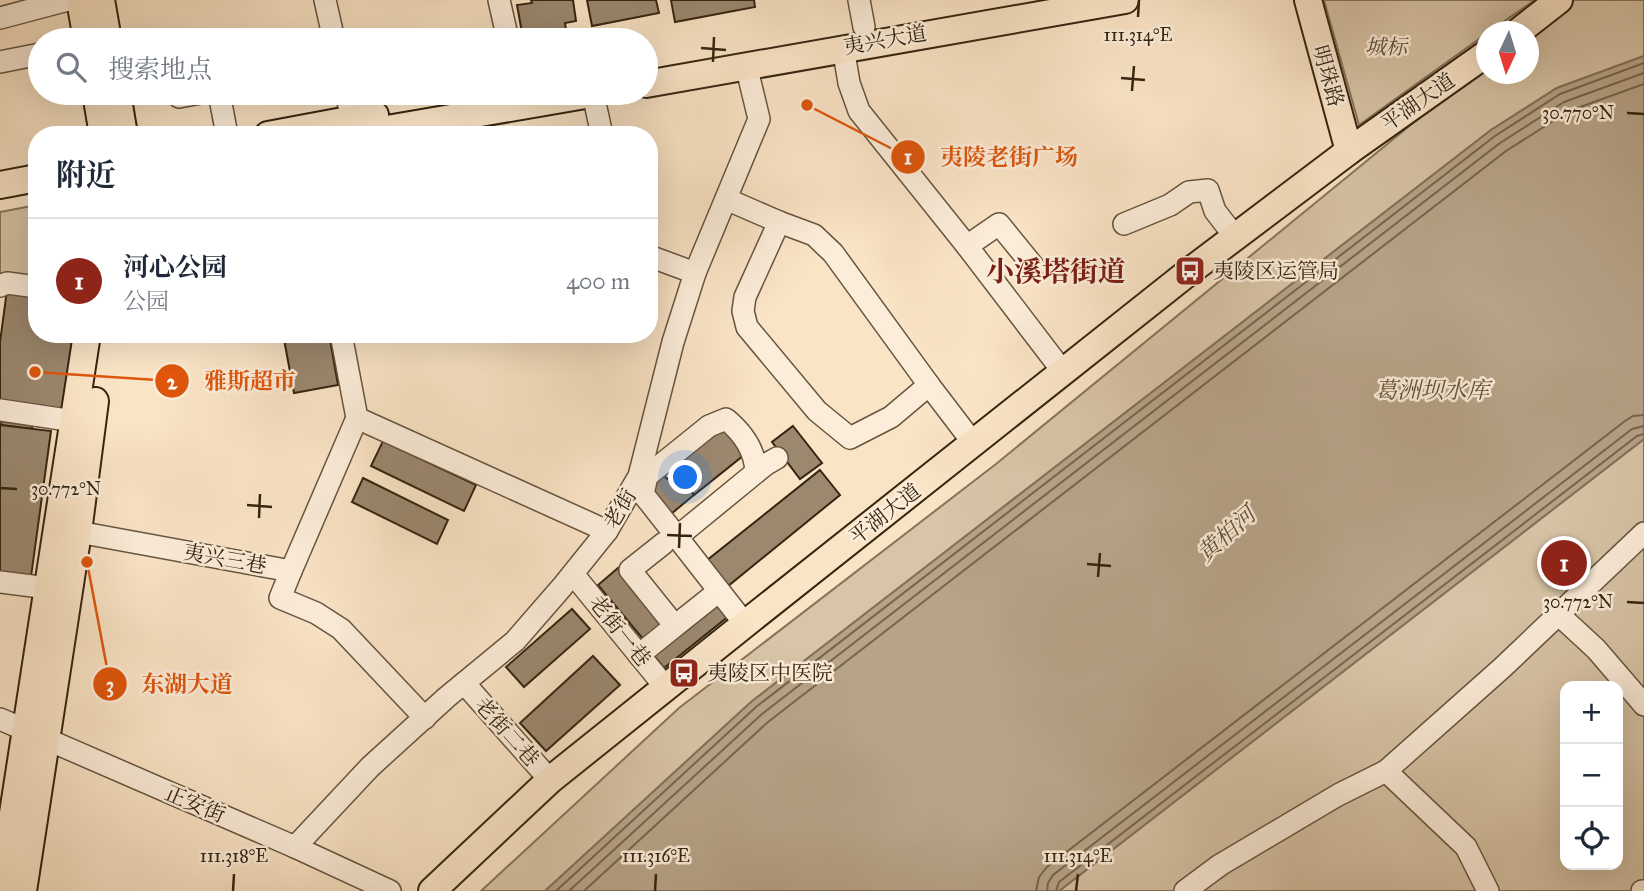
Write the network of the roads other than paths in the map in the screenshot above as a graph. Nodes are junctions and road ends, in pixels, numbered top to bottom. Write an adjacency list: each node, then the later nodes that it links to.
1 (68, 0): 11 (street)
2 (80, 0): 14 (main road)
3 (101, 0): 15 (main road)
4 (325, 0): 16 (street)
5 (499, 0): 17 (street)
6 (859, 0): 13 (street)
7 (1017, 0): 13 (main road, 夷兴大道)
8 (1125, 0): 18 (main road, 夷兴大道)
9 (1308, 0): 39 (main road, 明珠路)
10 (1559, 0): 12 (main road)
11 (0, 18)
12 (1532, 21)
13 (863, 27): 22 (main road, 夷兴大道)
14 (85, 28)
15 (106, 28)
16 (331, 28)
17 (505, 28)
18 (843, 47): 23 (main road, 夷兴大道); 48 (street)
19 (28, 56): 21 (street)
20 (1476, 61): 39 (main road, 平湖大道)
21 (0, 62)
22 (658, 64)
23 (746, 65): 24 (main road, 夷兴大道); 43 (street, 老街)
24 (658, 82)
25 (98, 105): 32 (main road)
26 (119, 105): 33 (main road)
27 (221, 105): 34 (street)
28 (348, 105): 35 (street)
29 (446, 105): 36 (main road)
30 (532, 105): 37 (main road)
31 (597, 105): 38 (street)
32 (102, 126)
33 (122, 126)
34 (225, 126)
35 (352, 126)
36 (356, 126)
37 (423, 126)
38 (600, 126)
39 (1349, 151): 47 (main road, 平湖大道); 91 (main road, 平湖大道)
40 (28, 180): 41 (main road)
41 (0, 185)
42 (28, 197): 44 (main road)
43 (726, 199): 45 (street); 51 (street, 老街)
44 (0, 202)
45 (779, 222): 58 (street); 58 (street)
46 (1124, 224): 47 (street)
47 (1236, 238): 57 (main road, 平湖大道)
48 (967, 246): 50 (street); 57 (street)
49 (658, 259): 51 (street)
50 (1034, 267)
51 (695, 273): 66 (street, 老街)
52 (0, 286): 53 (street)
53 (28, 286)
54 (86, 343): 61 (main road)
55 (104, 343): 65 (main road)
56 (343, 343): 60 (street)
57 (1063, 373): 62 (main road, 平湖大道)
58 (929, 385): 62 (street)
59 (0, 410): 61 (street)
60 (357, 418): 66 (street); 69 (street, 夷兴三巷)
61 (74, 421): 72 (main road)
62 (974, 444): 75 (main road, 平湖大道)
63 (777, 458): 64 (street)
64 (756, 472): 68 (street); 68 (street)
65 (78, 531): 69 (street, 夷兴三巷); 83 (main road)
66 (607, 531): 70 (street, 老街)
67 (1644, 533): 74 (street)
68 (671, 540): 73 (street); 76 (street)
69 (290, 571): 81 (street)
70 (573, 574): 77 (street, 老街一巷); 78 (street, 老街)
71 (0, 582): 72 (street)
72 (48, 588): 83 (main road)
73 (719, 591): 75 (street); 76 (street)
74 (1558, 614): 80 (street); 84 (street)
75 (745, 624): 79 (main road, 平湖大道)
76 (675, 626): 77 (street)
77 (639, 655): 79 (street, 老街一巷)
78 (464, 683): 81 (street, 老街); 85 (street, 老街二巷)
79 (666, 688): 85 (main road, 平湖大道)
80 (1644, 705)
81 (425, 718): 86 (street, 老街)
82 (0, 719): 83 (street, 正安街)
83 (36, 735): 86 (street, 正安街); 87 (main road); 88 (main road)
84 (1386, 771): 92 (street); 93 (street)
85 (550, 780): 90 (main road, 平湖大道)
86 (295, 847): 89 (street, 正安街)
87 (1, 891)
88 (23, 891)
89 (390, 891)
90 (432, 891)
91 (457, 891)
92 (1185, 891)
93 (1488, 891)

